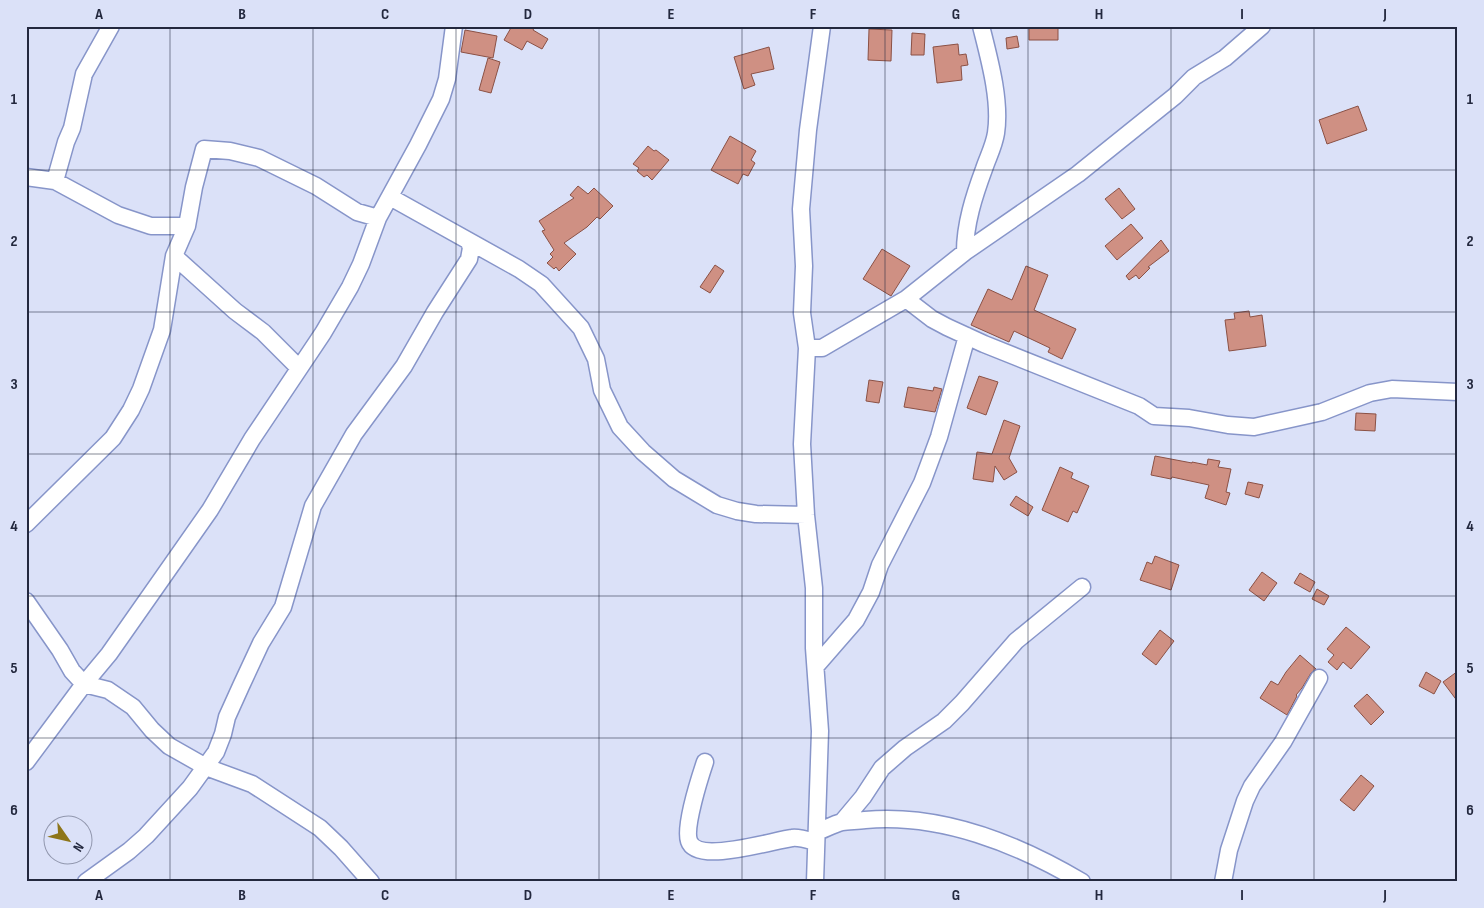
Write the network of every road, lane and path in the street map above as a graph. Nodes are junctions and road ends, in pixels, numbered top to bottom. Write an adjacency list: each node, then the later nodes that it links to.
1 (111, 26): 7 (street)
2 (454, 26): 8 (street)
3 (822, 26): 16 (street)
4 (981, 26): 12 (street)
5 (1262, 26): 12 (street)
6 (26, 178): 7 (street)
7 (55, 181): 10 (street)
8 (390, 197): 9 (street); 11 (street)
9 (378, 218): 10 (street); 17 (street)
10 (187, 226): 13 (street)
11 (469, 242): 19 (street); 28 (street)
12 (964, 252): 14 (street)
13 (174, 256): 17 (street); 20 (street)
14 (906, 299): 15 (street); 16 (street)
15 (967, 336): 18 (street); 23 (street)
16 (807, 348): 19 (street)
17 (299, 368): 25 (street)
18 (1458, 392)
19 (806, 515): 23 (street)
20 (26, 524)
21 (1082, 587): 29 (street)
22 (26, 601): 25 (street)
23 (816, 666): 30 (street)
24 (1320, 678): 35 (street)
25 (84, 684): 26 (street); 28 (street)
26 (26, 762)
27 (705, 762): 30 (street)
28 (206, 767): 31 (street); 32 (street)
29 (842, 822): 30 (street); 34 (street)
30 (816, 837): 33 (street)
31 (86, 882)
32 (371, 882)
33 (814, 882)
34 (1082, 882)
35 (1223, 882)

